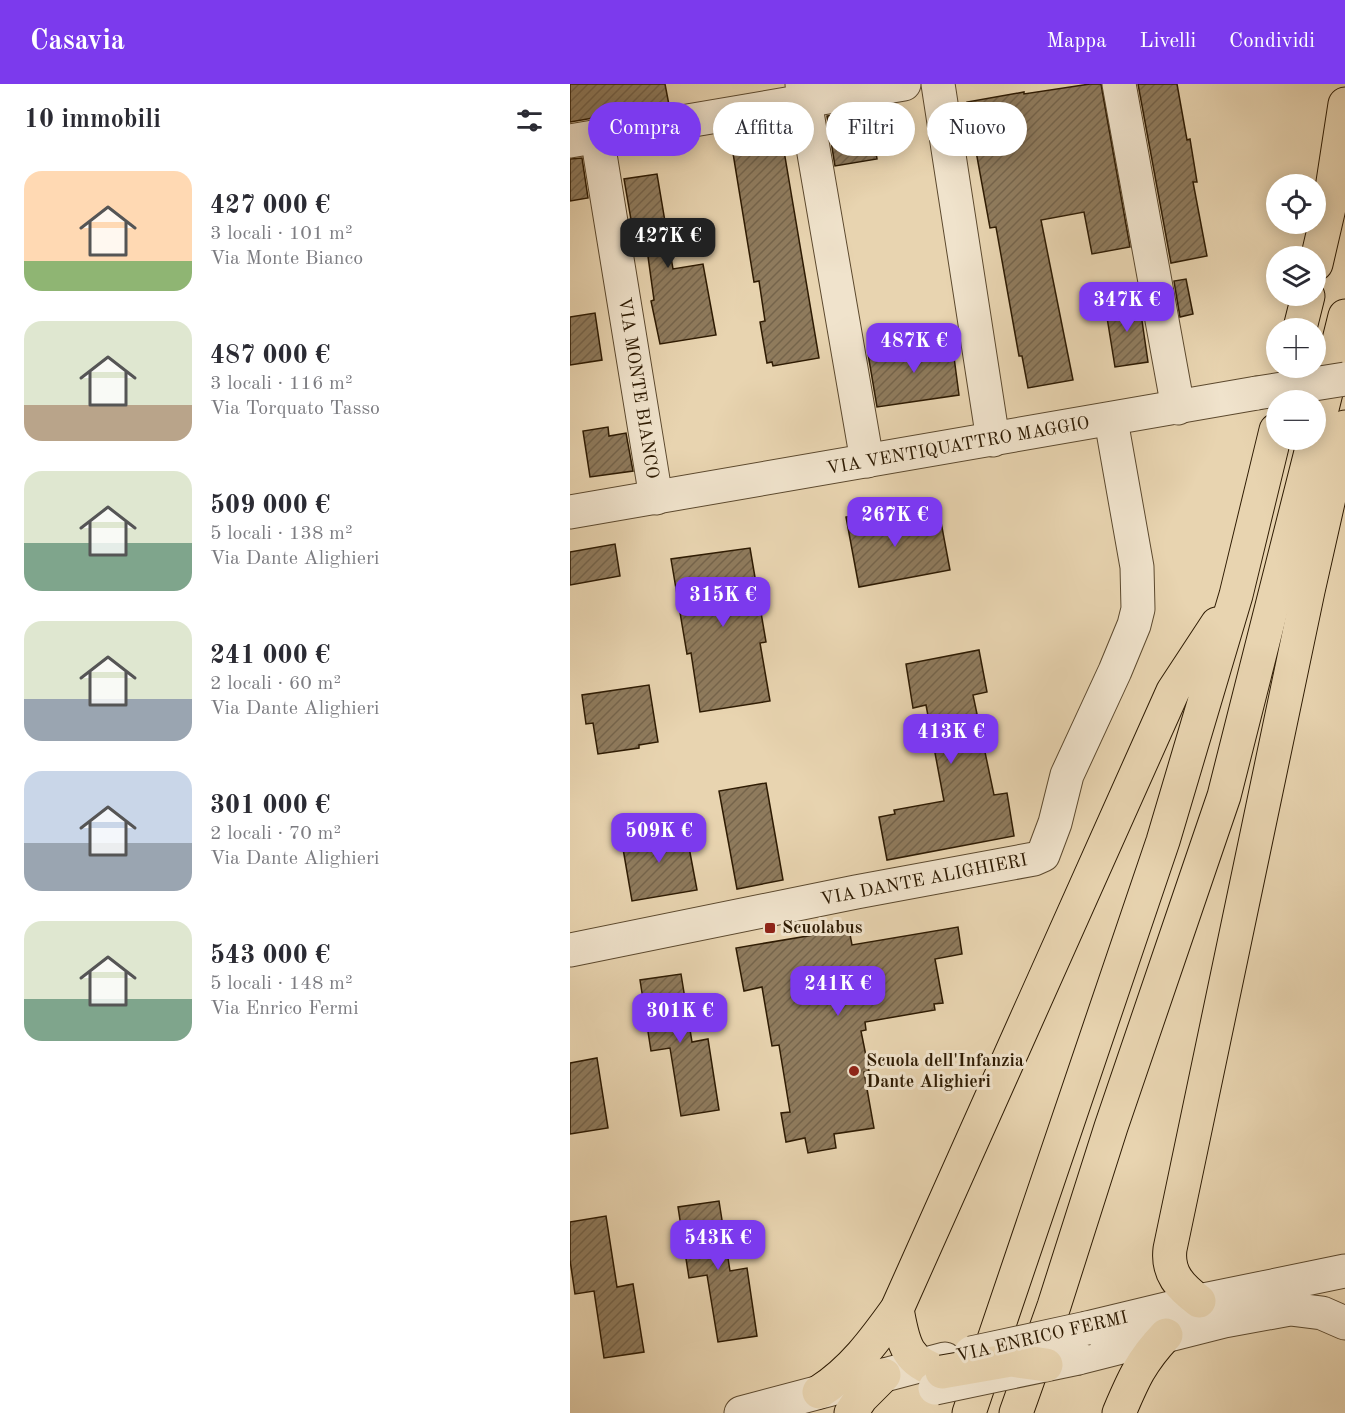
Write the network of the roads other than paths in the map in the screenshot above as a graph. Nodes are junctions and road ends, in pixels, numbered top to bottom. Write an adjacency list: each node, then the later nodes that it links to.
1 (904, 84): 4 (street)
2 (938, 84): 16 (street)
3 (1119, 84): 13 (street)
4 (803, 92): 6 (street); 19 (street)
5 (1345, 104): 7 (highway)
6 (584, 139): 20 (street, VIA MONTE BIANCO)
7 (1320, 246)
8 (1345, 316): 11 (highway)
9 (1345, 379): 10 (street, VIA VENTIQUATTRO MAGGIO, bridge)
10 (1299, 390)
11 (1326, 393)
12 (1266, 397): 13 (street, VIA VENTIQUATTRO MAGGIO)
13 (1178, 408): 14 (street, VIA VENTIQUATTRO MAGGIO)
14 (1110, 420): 16 (street, VIA VENTIQUATTRO MAGGIO); 23 (street, VIA DANTE ALIGHIERI)
15 (1345, 427): 25 (highway)
16 (993, 440): 19 (street, VIA VENTIQUATTRO MAGGIO)
17 (1271, 450): 22 (highway)
18 (1311, 450): 37 (highway)
19 (867, 461): 20 (street, VIA VENTIQUATTRO MAGGIO)
20 (656, 498): 21 (street, VIA VENTIQUATTRO MAGGIO)
21 (570, 512)
22 (1236, 595): 26 (highway); 36 (highway)
23 (570, 950)
24 (1345, 1271): 25 (street, VIA ENRICO FERMI)
25 (1199, 1300): 29 (street, VIA ENRICO FERMI)
26 (897, 1309): 31 (highway); 33 (highway)
27 (1345, 1323): 28 (street, VIA ENRICO FERMI)
28 (1166, 1335): 29 (street, VIA ENRICO FERMI); 38 (highway)
29 (1082, 1343): 30 (street, VIA ENRICO FERMI, bridge); 31 (street, VIA ENRICO FERMI, bridge)
30 (1046, 1365): 31 (highway, bridge)
31 (936, 1371): 32 (street, VIA ENRICO FERMI); 34 (street, VIA ENRICO FERMI)
32 (884, 1375): 33 (street, VIA ENRICO FERMI); 34 (highway)
33 (809, 1403): 34 (street, VIA ENRICO FERMI); 35 (street, VIA ENRICO FERMI)
34 (856, 1406)
35 (741, 1413)
36 (969, 1413)
37 (1016, 1413)
38 (1119, 1413)

